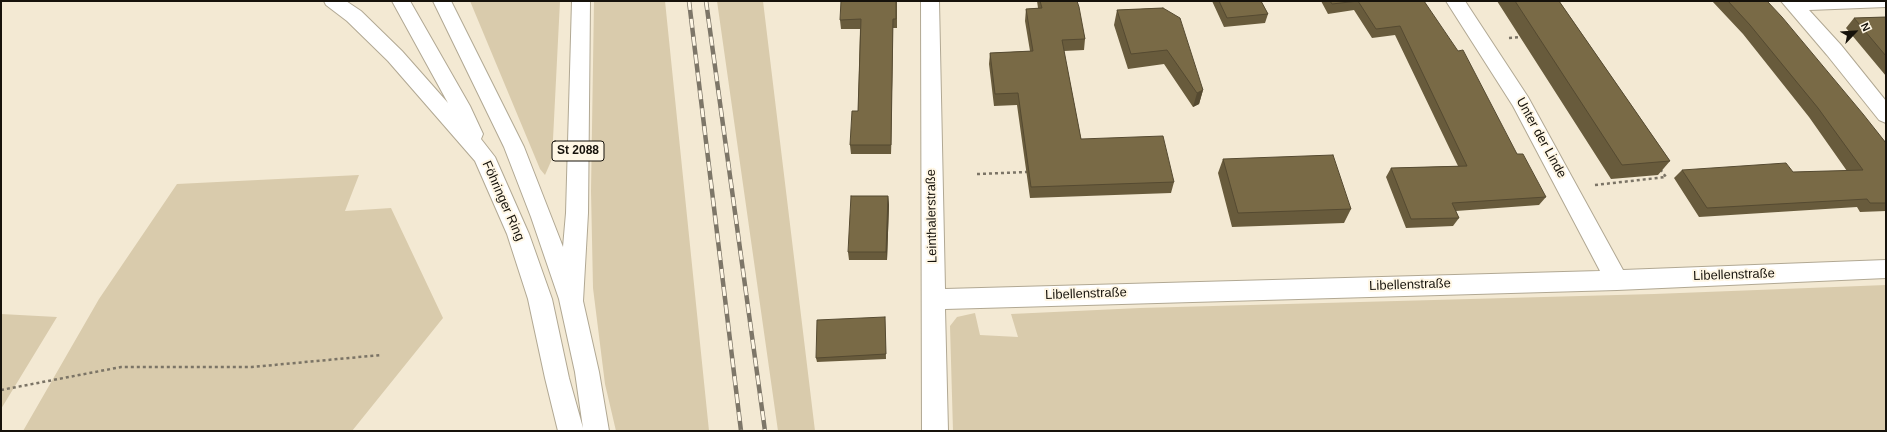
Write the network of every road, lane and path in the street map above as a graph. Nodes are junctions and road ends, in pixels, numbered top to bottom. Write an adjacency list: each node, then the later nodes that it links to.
1 (333, 1): 12 (main road, Föhringer Ring)
2 (401, 1): 12 (main road)
3 (442, 1): 20 (main road)
4 (581, 1): 20 (main road, St 2088)
5 (930, 1): 19 (main road, Leinthalerstraße)
6 (1455, 1): 18 (main road, Unter der Linde)
7 (1886, 1): 8 (main road)
8 (1791, 2): 11 (main road)
9 (1527, 37): 10 (path)
10 (1505, 39)
11 (1886, 115)
12 (484, 157): 23 (main road, Föhringer Ring)
13 (1657, 164): 16 (path)
14 (1027, 172): 15 (path)
15 (977, 174)
16 (1595, 185)
17 (1886, 269): 18 (main road, Libellenstraße)
18 (1617, 280): 19 (main road, Libellenstraße)
19 (934, 299): 25 (main road, Leinthalerstraße)
20 (571, 301): 24 (main road, St 2088)
21 (381, 355): 22 (path)
22 (1, 390)
23 (571, 431)
24 (596, 431)
25 (935, 431)

